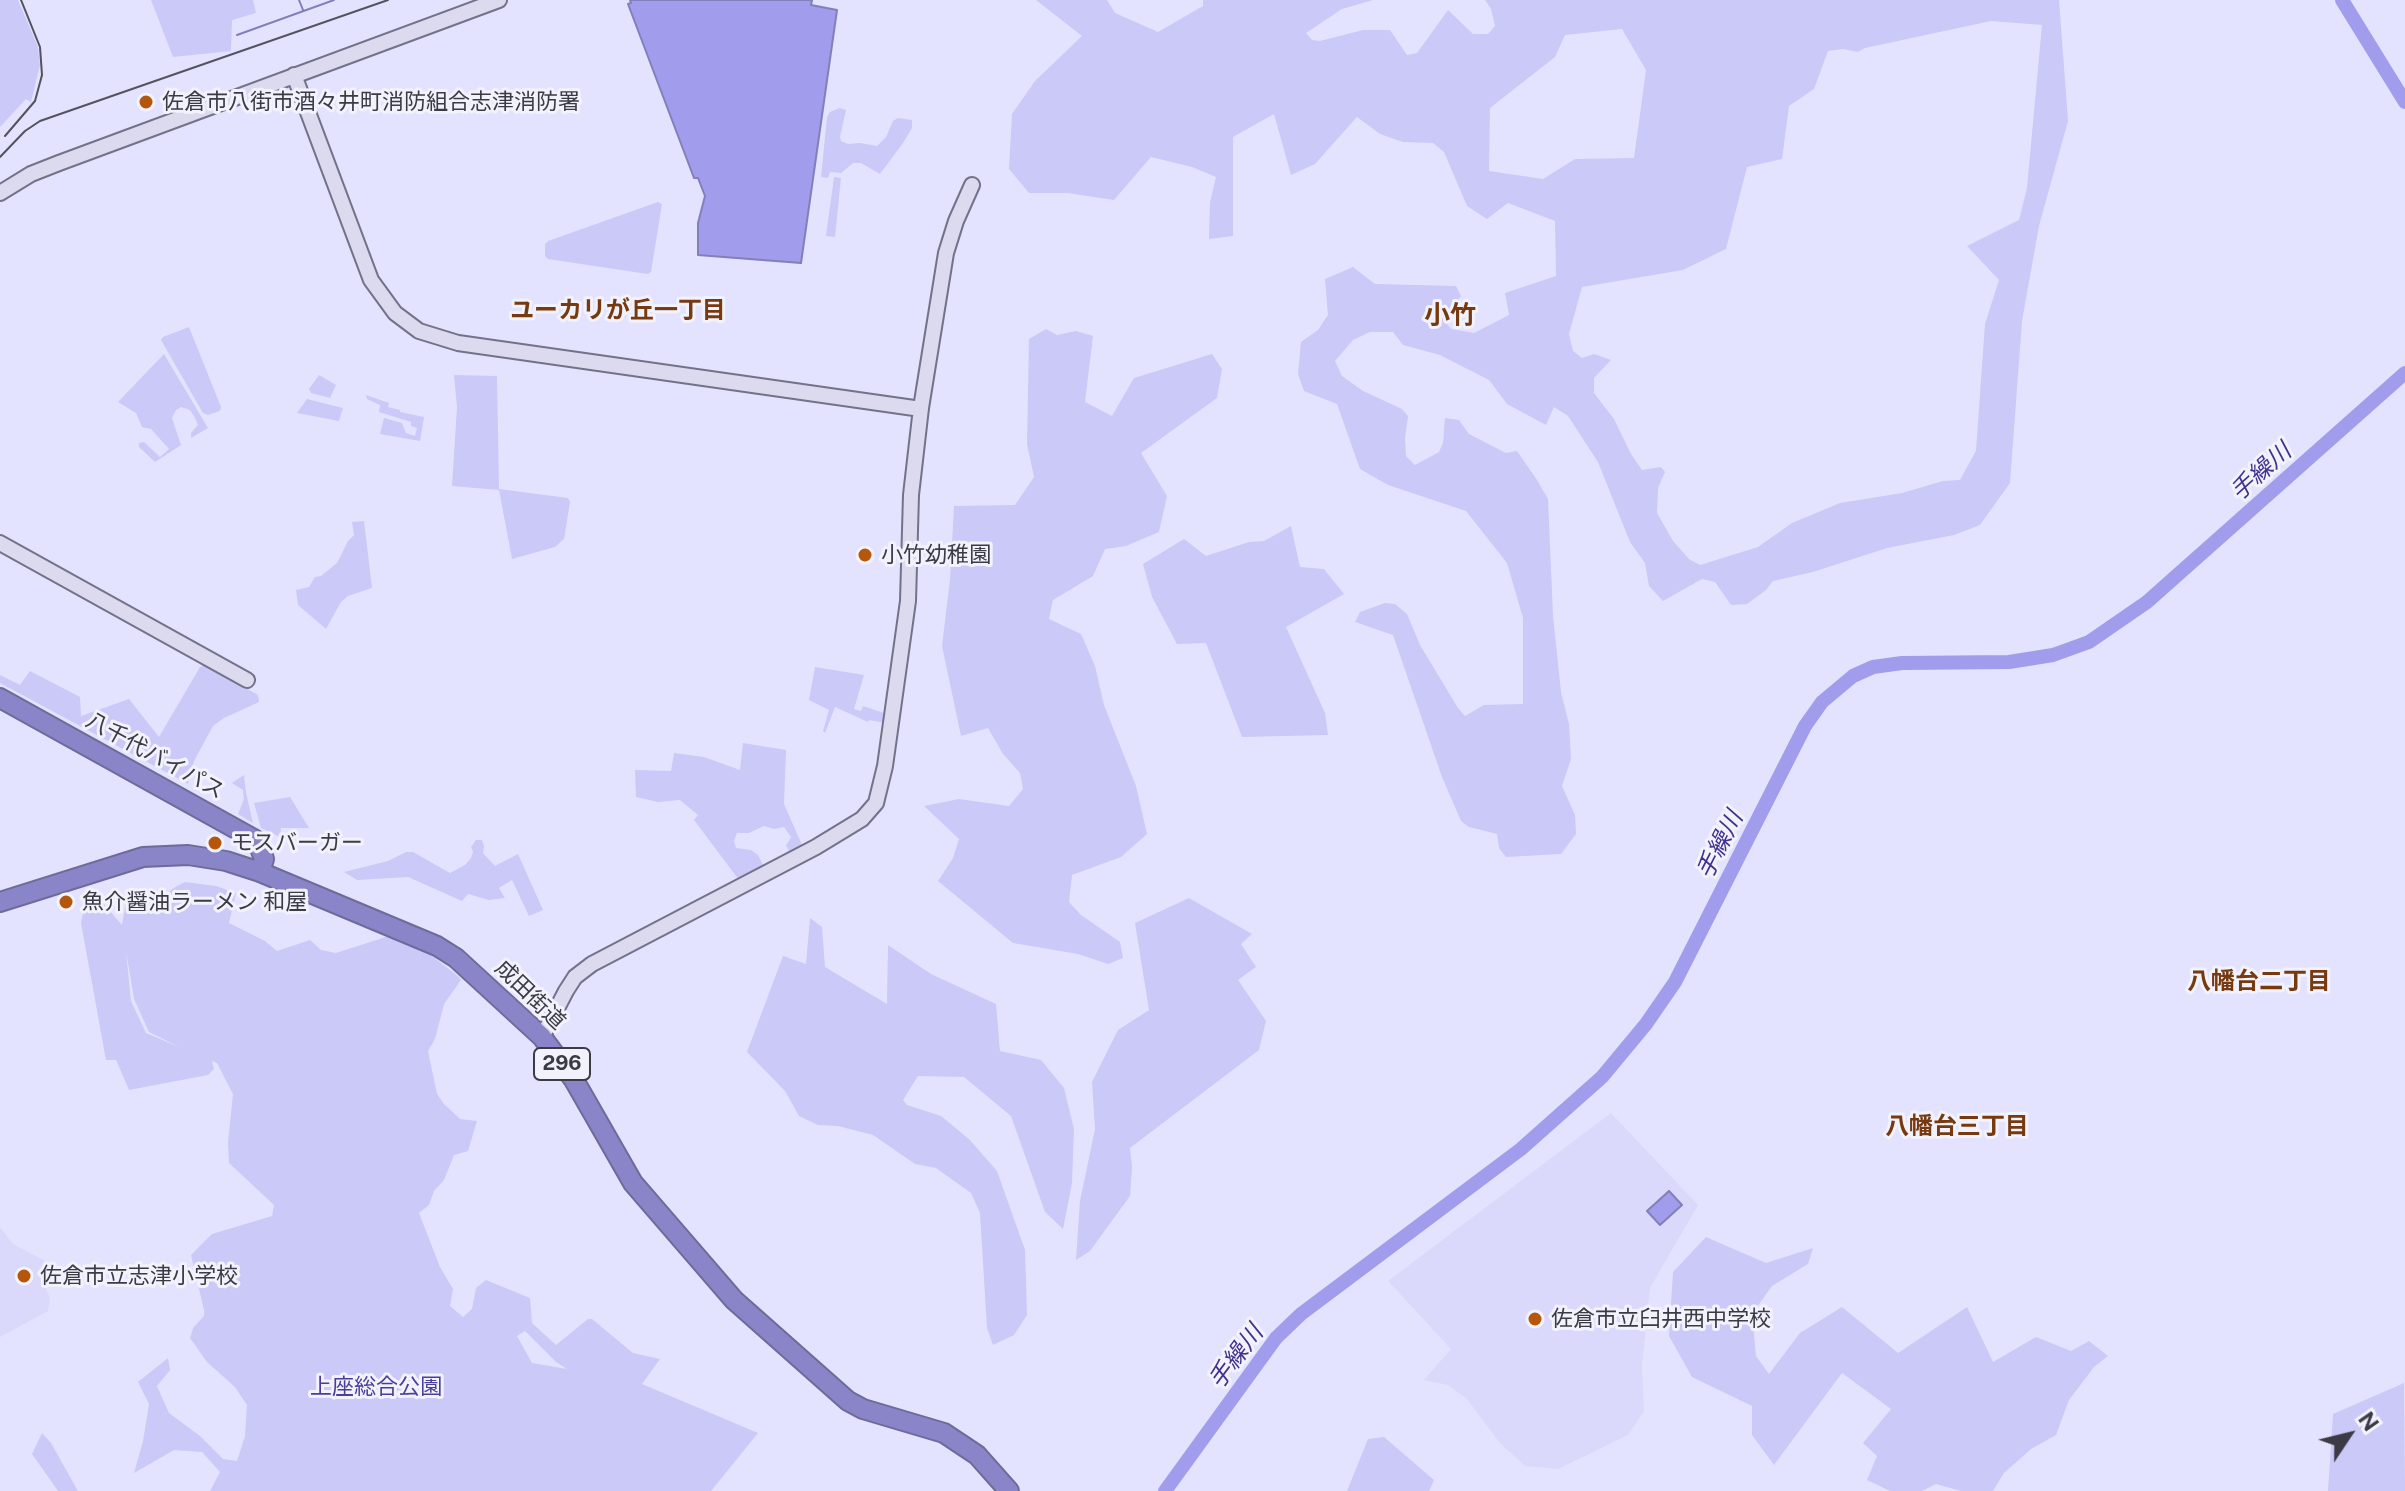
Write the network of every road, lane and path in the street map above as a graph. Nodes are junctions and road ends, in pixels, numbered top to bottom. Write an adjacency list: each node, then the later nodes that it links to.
1 (499, 0): 2 (street)
2 (294, 75): 4 (street); 5 (street)
3 (972, 185): 5 (street)
4 (0, 193)
5 (921, 409): 11 (street)
6 (0, 543): 7 (street)
7 (247, 680)
8 (0, 698): 9 (highway, 八千代バイパス)
9 (260, 872): 10 (highway, 成田街道 / 296); 11 (highway, 成田街道 / 296)
10 (0, 902)
11 (542, 1037): 12 (highway, 成田街道 / 296)
12 (1009, 1491)

